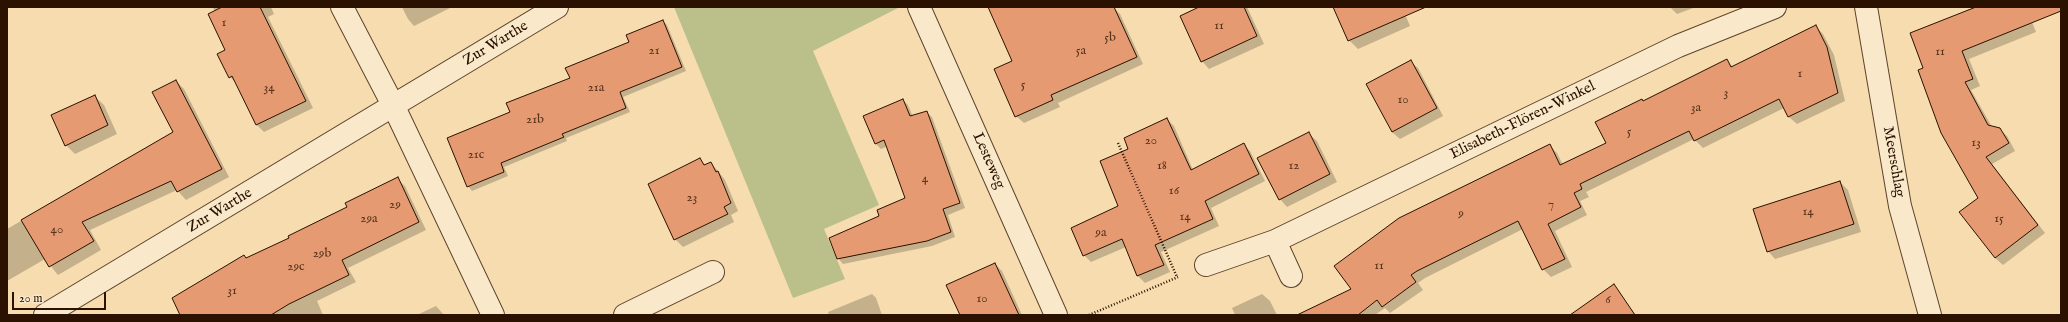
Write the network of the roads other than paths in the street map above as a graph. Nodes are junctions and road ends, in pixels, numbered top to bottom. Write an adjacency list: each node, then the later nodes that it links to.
1 (342, 7): 6 (street)
2 (557, 7): 6 (street, Zur Warthe)
3 (919, 7): 14 (street, Lesteweg)
4 (1775, 7): 7 (street, Elisabeth-Flören-Winkel)
5 (1866, 7): 15 (street, Meerschlag)
6 (394, 107): 11 (street, Zur Warthe); 12 (street)
7 (1275, 241): 8 (street, Elisabeth-Flören-Winkel); 10 (street)
8 (1206, 265)
9 (713, 272): 13 (street)
10 (1291, 276)
11 (45, 315)
12 (493, 315)
13 (625, 315)
14 (1056, 315)
15 (1930, 315)

